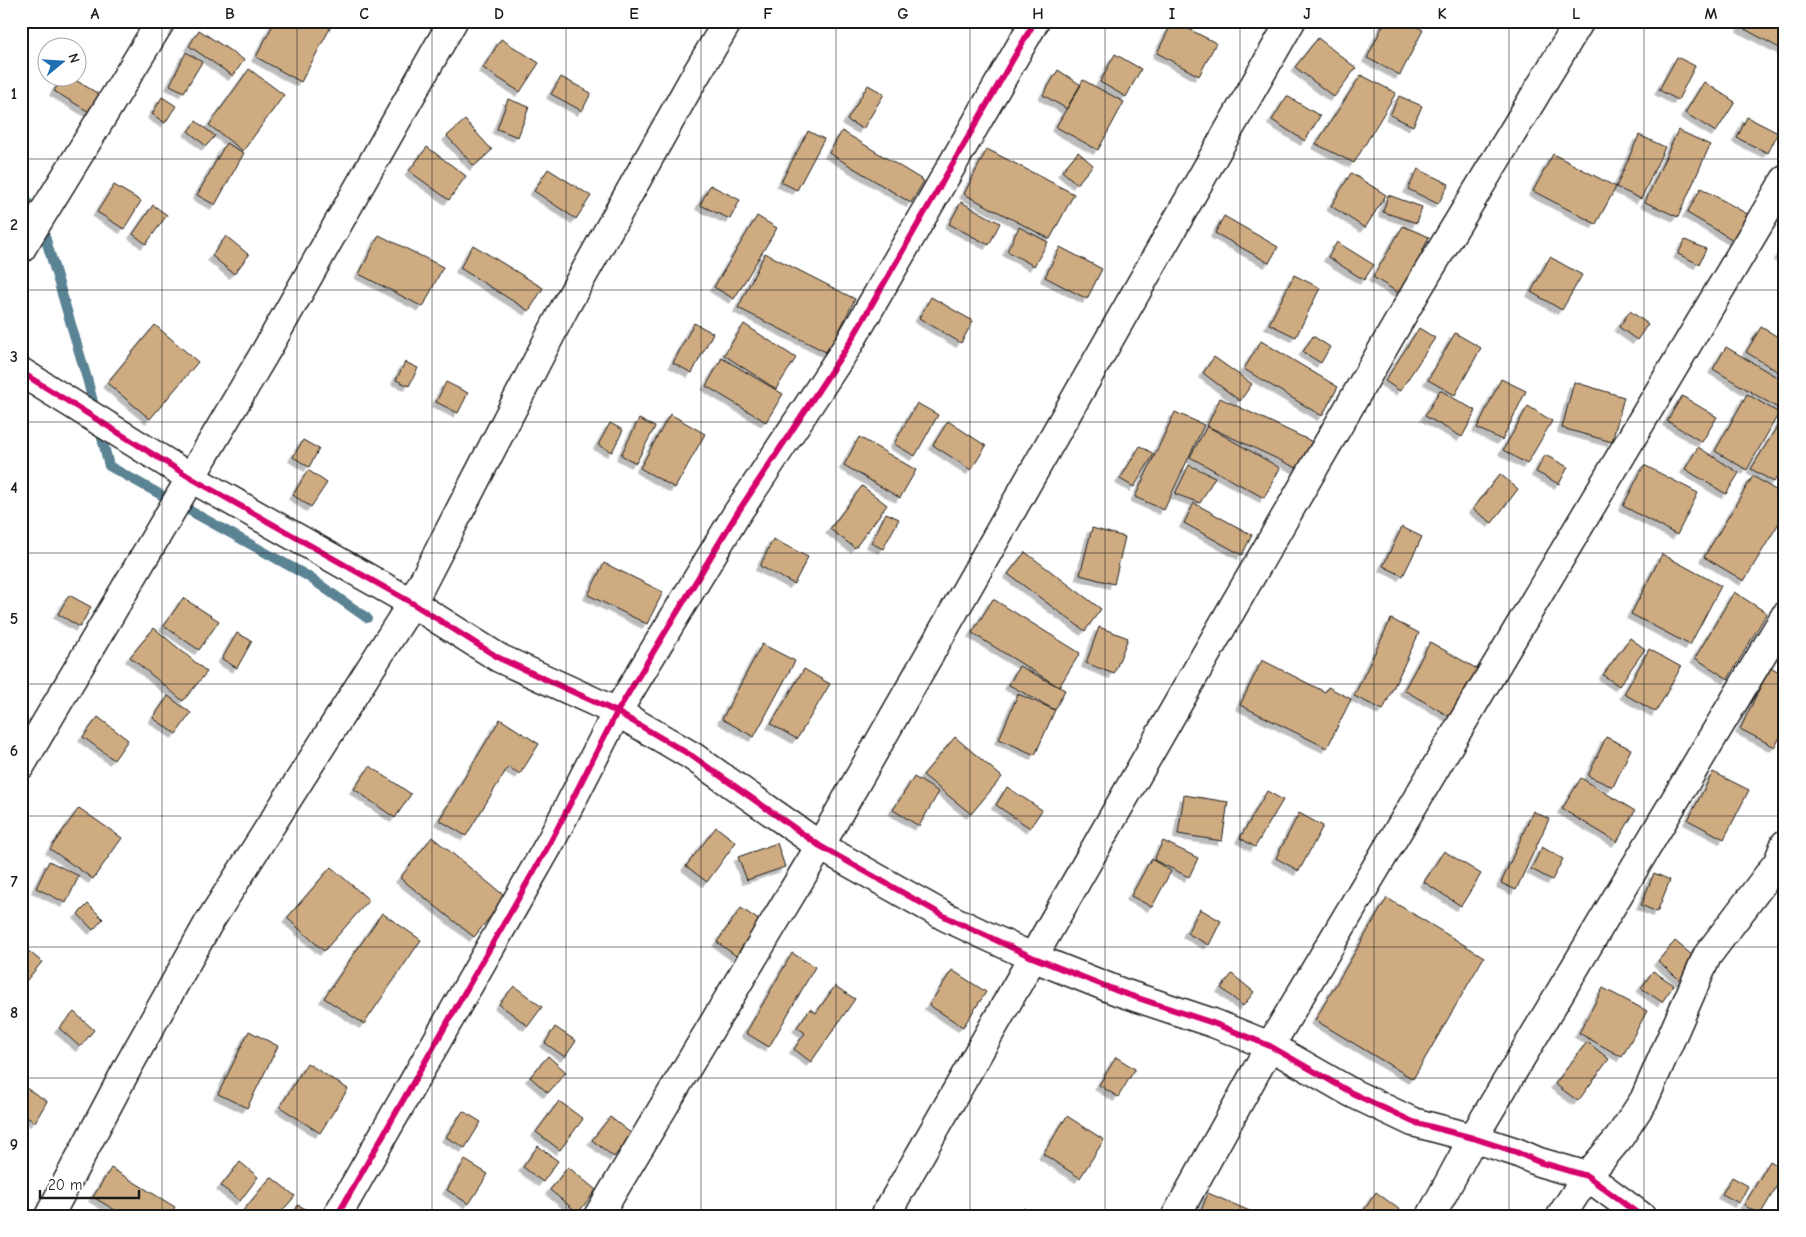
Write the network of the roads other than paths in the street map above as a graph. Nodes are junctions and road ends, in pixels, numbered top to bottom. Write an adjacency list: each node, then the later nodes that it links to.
1 (161, 21): 8 (street)
2 (453, 21): 10 (street)
3 (728, 21): 11 (street)
4 (1035, 21): 13 (street)
5 (1291, 21): 16 (street)
6 (1580, 21): 17 (street)
7 (1785, 180): 18 (street)
8 (21, 249)
9 (21, 372): 10 (street)
10 (191, 478): 11 (street); 14 (street)
11 (412, 603): 13 (street); 21 (street)
12 (1785, 616): 19 (street)
13 (618, 712): 16 (street); 22 (street)
14 (21, 765)
15 (1785, 844): 20 (street)
16 (820, 846): 17 (street); 23 (street)
17 (1032, 957): 18 (street); 24 (street)
18 (1270, 1046): 19 (street); 25 (street)
19 (1473, 1138): 20 (street); 26 (street)
20 (1586, 1176): 27 (street); 28 (street)
21 (49, 1216)
22 (337, 1216)
23 (598, 1216)
24 (885, 1216)
25 (1176, 1216)
26 (1431, 1216)
27 (1561, 1216)
28 (1641, 1216)

